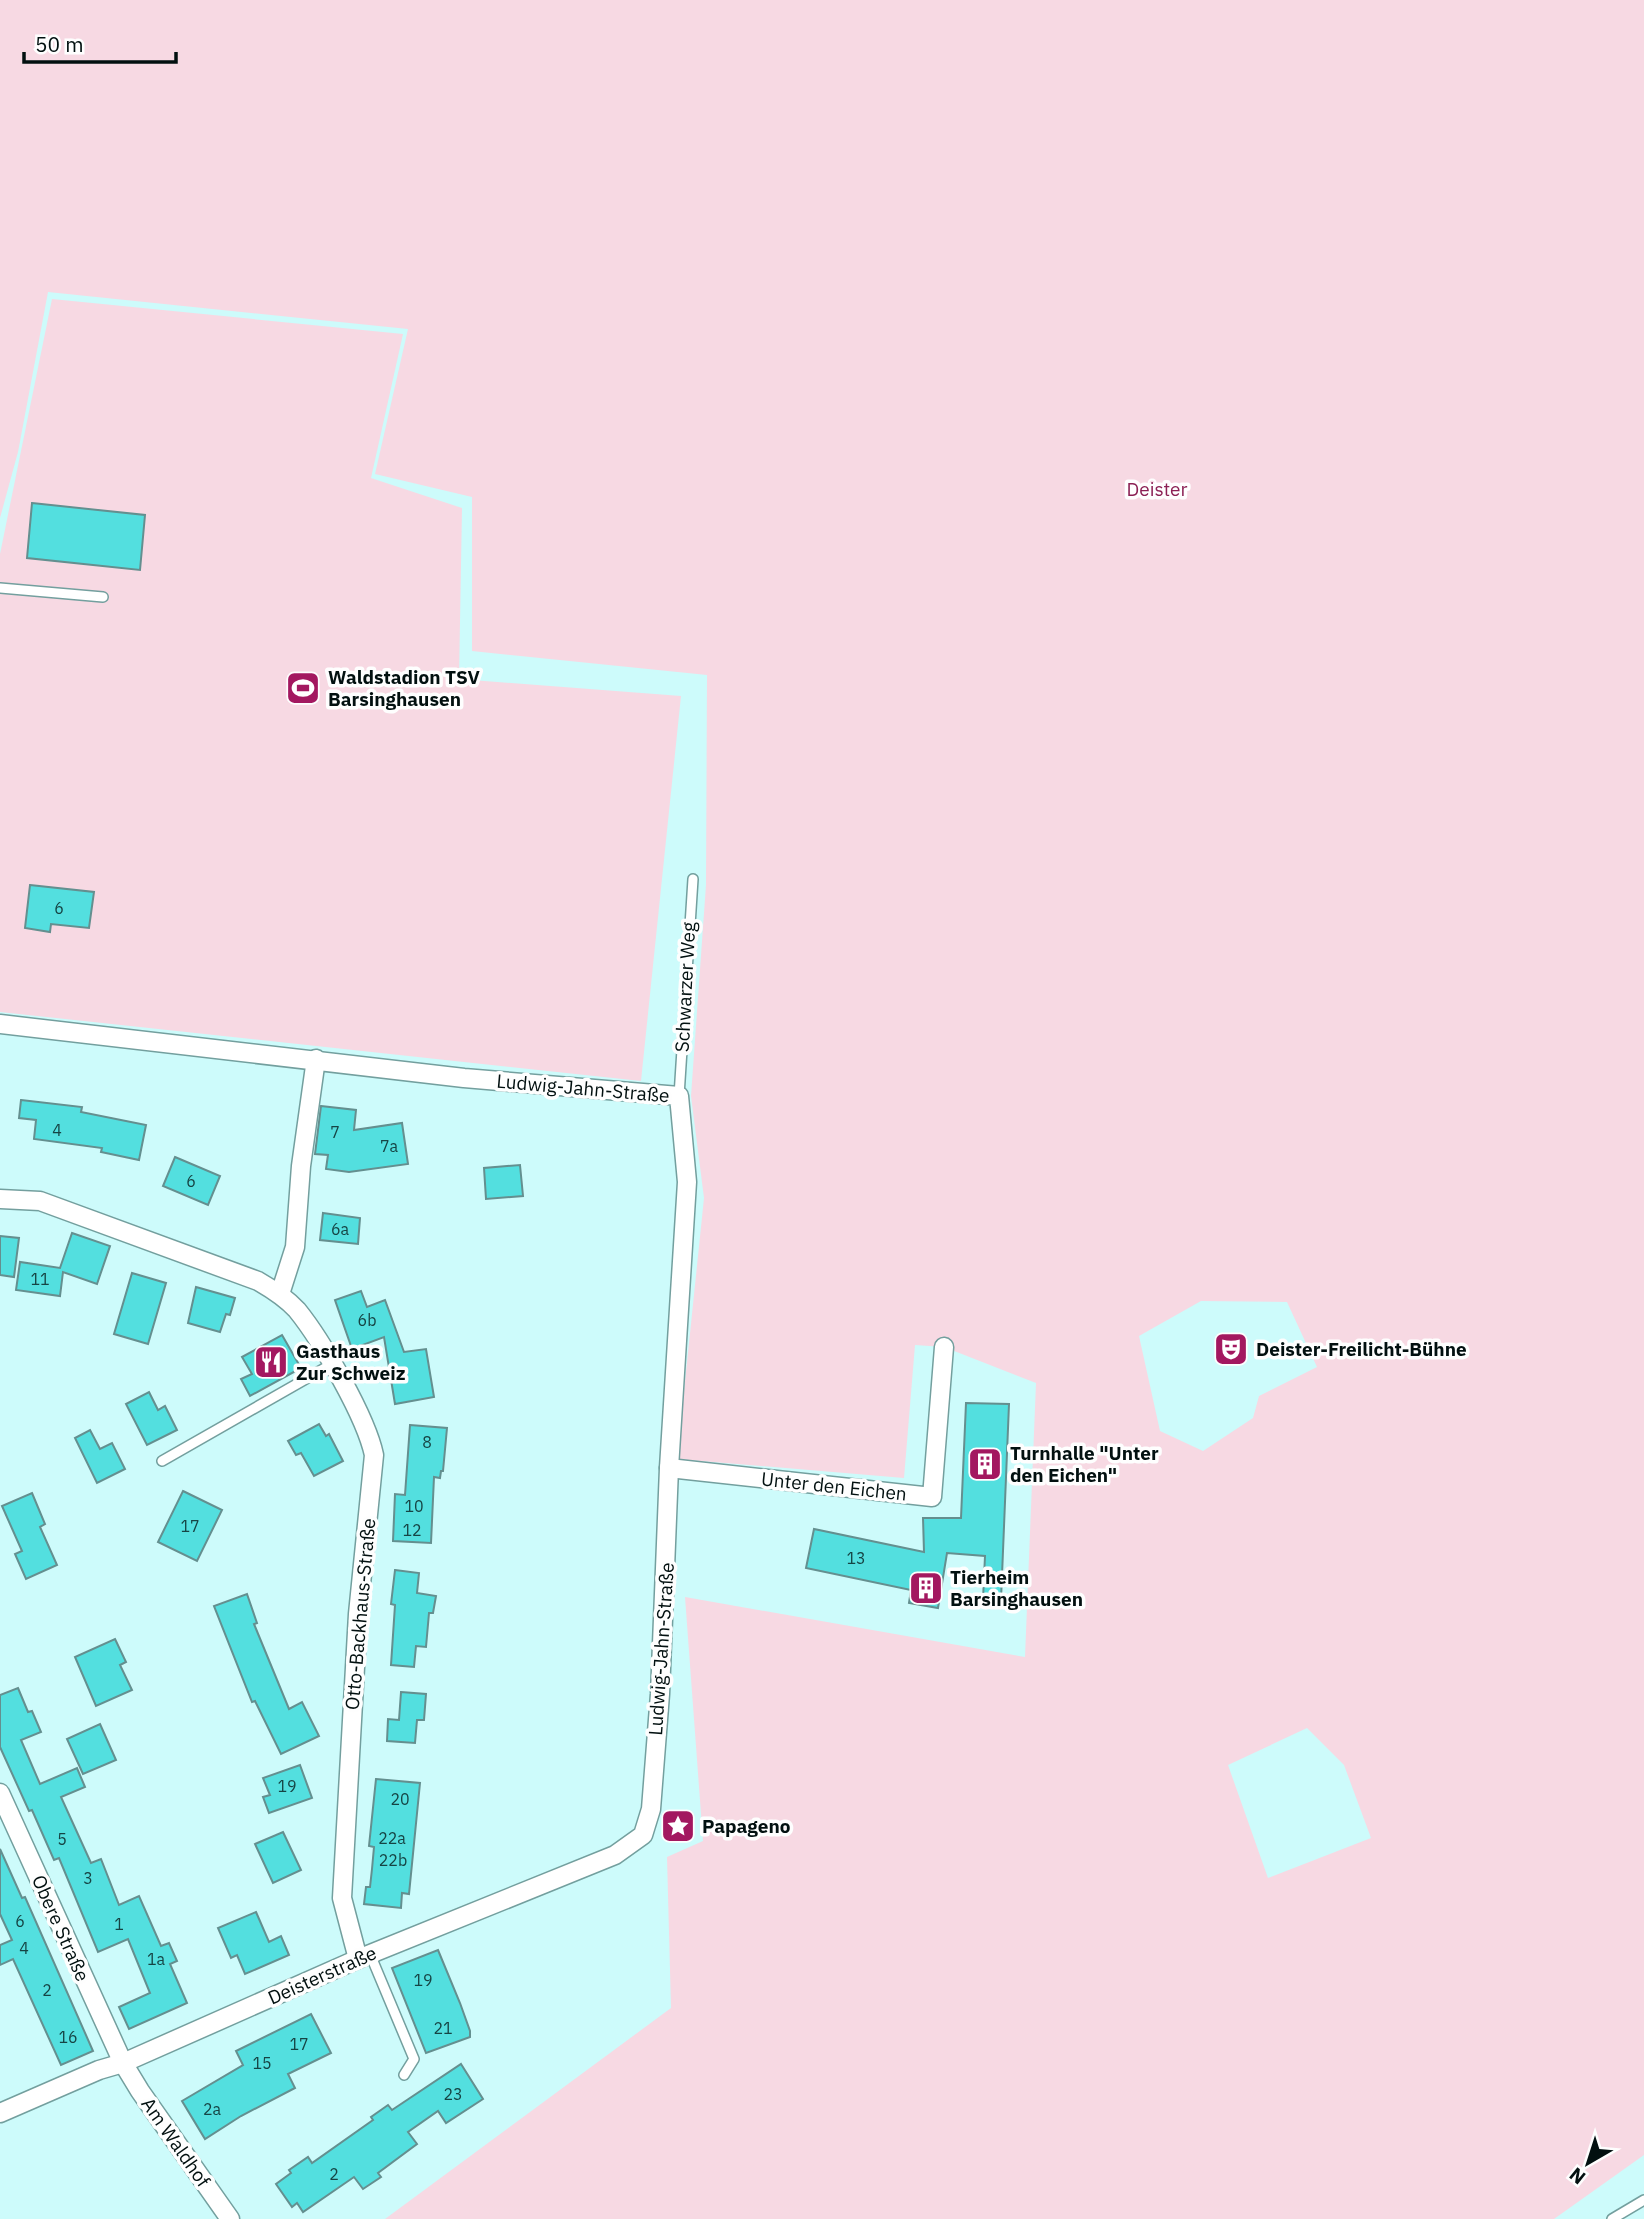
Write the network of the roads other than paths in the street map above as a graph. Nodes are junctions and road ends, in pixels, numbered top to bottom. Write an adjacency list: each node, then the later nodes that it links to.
1 (0, 588): 2 (lane)
2 (103, 597)
3 (693, 879): 6 (lane, Schwarzer Weg)
4 (0, 1024): 5 (street, Ludwig-Jahn-Straße)
5 (316, 1059): 6 (street, Ludwig-Jahn-Straße); 8 (street)
6 (679, 1096): 12 (street, Ludwig-Jahn-Straße)
7 (0, 1199): 8 (street, Otto-Backhaus-Straße)
8 (280, 1294): 10 (street, Otto-Backhaus-Straße)
9 (944, 1347): 12 (street, Unter den Eichen)
10 (332, 1364): 11 (lane); 15 (street, Otto-Backhaus-Straße)
11 (162, 1461)
12 (669, 1468): 14 (street, Ludwig-Jahn-Straße)
13 (0, 1794): 16 (street, Obere Straße)
14 (643, 1835): 15 (street, Deisterstraße)
15 (364, 1956): 16 (street, Deisterstraße); 17 (lane)
16 (123, 2063): 18 (street, Deisterstraße); 20 (street, Am Waldhof)
17 (404, 2075)
18 (0, 2113)
19 (1644, 2200): 21 (lane)
20 (230, 2219)
21 (1612, 2219)

